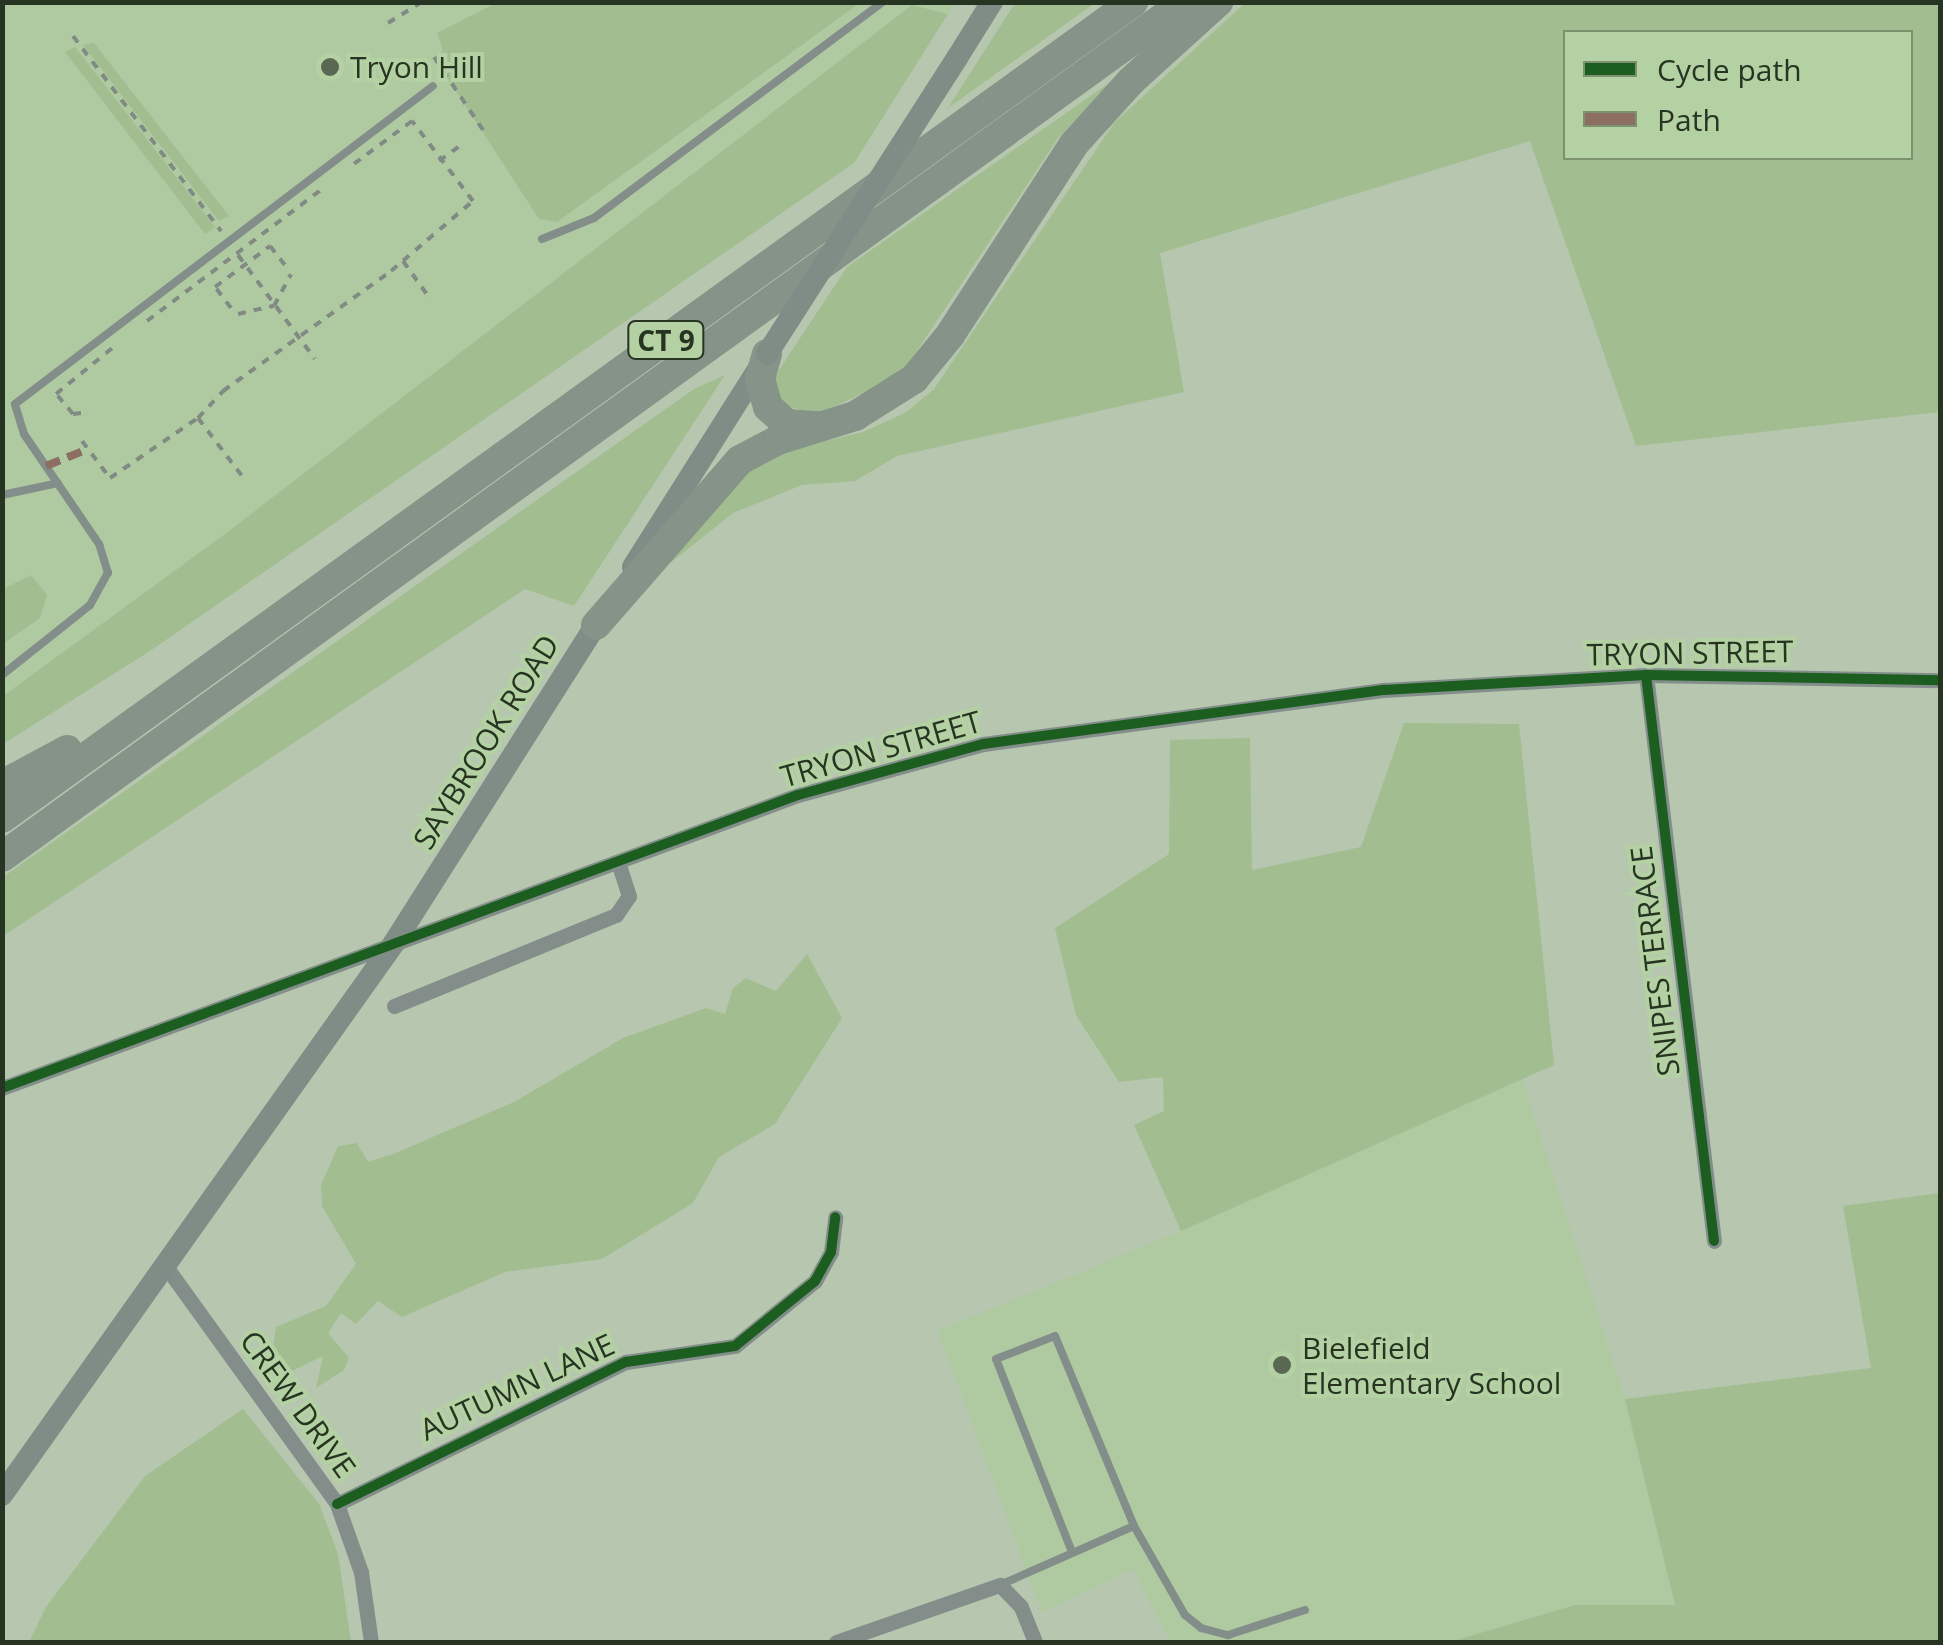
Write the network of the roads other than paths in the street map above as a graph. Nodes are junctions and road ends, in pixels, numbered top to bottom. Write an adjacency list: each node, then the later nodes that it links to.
1 (883, 2): 7 (lane)
2 (992, 2): 8 (main road, SAYBROOK ROAD, bridge)
3 (1133, 2): 12 (highway, CT 9)
4 (1184, 2): 19 (highway, CT 9)
5 (1218, 2): 9 (highway)
6 (432, 86): 10 (lane)
7 (542, 239)
8 (767, 354): 9 (highway); 13 (main road, SAYBROOK ROAD)
9 (832, 424): 13 (highway)
10 (58, 483): 11 (lane); 14 (lane)
11 (2, 496)
12 (306, 600): 17 (highway); 18 (highway, CT 9)
13 (596, 625): 21 (main road, SAYBROOK ROAD)
14 (2, 675)
15 (1646, 675): 16 (street, TRYON STREET); 20 (street, TRYON STREET); 25 (street, SNIPES TERRACE)
16 (1940, 680)
17 (2, 785)
18 (2, 818)
19 (2, 857)
20 (618, 862): 21 (street, TRYON STREET); 22 (street)
21 (394, 944): 23 (street, TRYON STREET); 26 (main road, SAYBROOK ROAD)
22 (394, 1006)
23 (2, 1088)
24 (835, 1217): 28 (street, AUTUMN LANE)
25 (1714, 1242)
26 (167, 1268): 27 (main road, SAYBROOK ROAD); 28 (street, CREW DRIVE)
27 (2, 1495)
28 (337, 1504): 33 (street, CREW DRIVE)
29 (1134, 1526): 30 (lane); 30 (lane); 32 (lane)
30 (1072, 1552): 31 (lane)
31 (1000, 1585): 34 (street); 35 (street)
32 (1304, 1610)
33 (371, 1642)
34 (836, 1642)
35 (1035, 1642)

